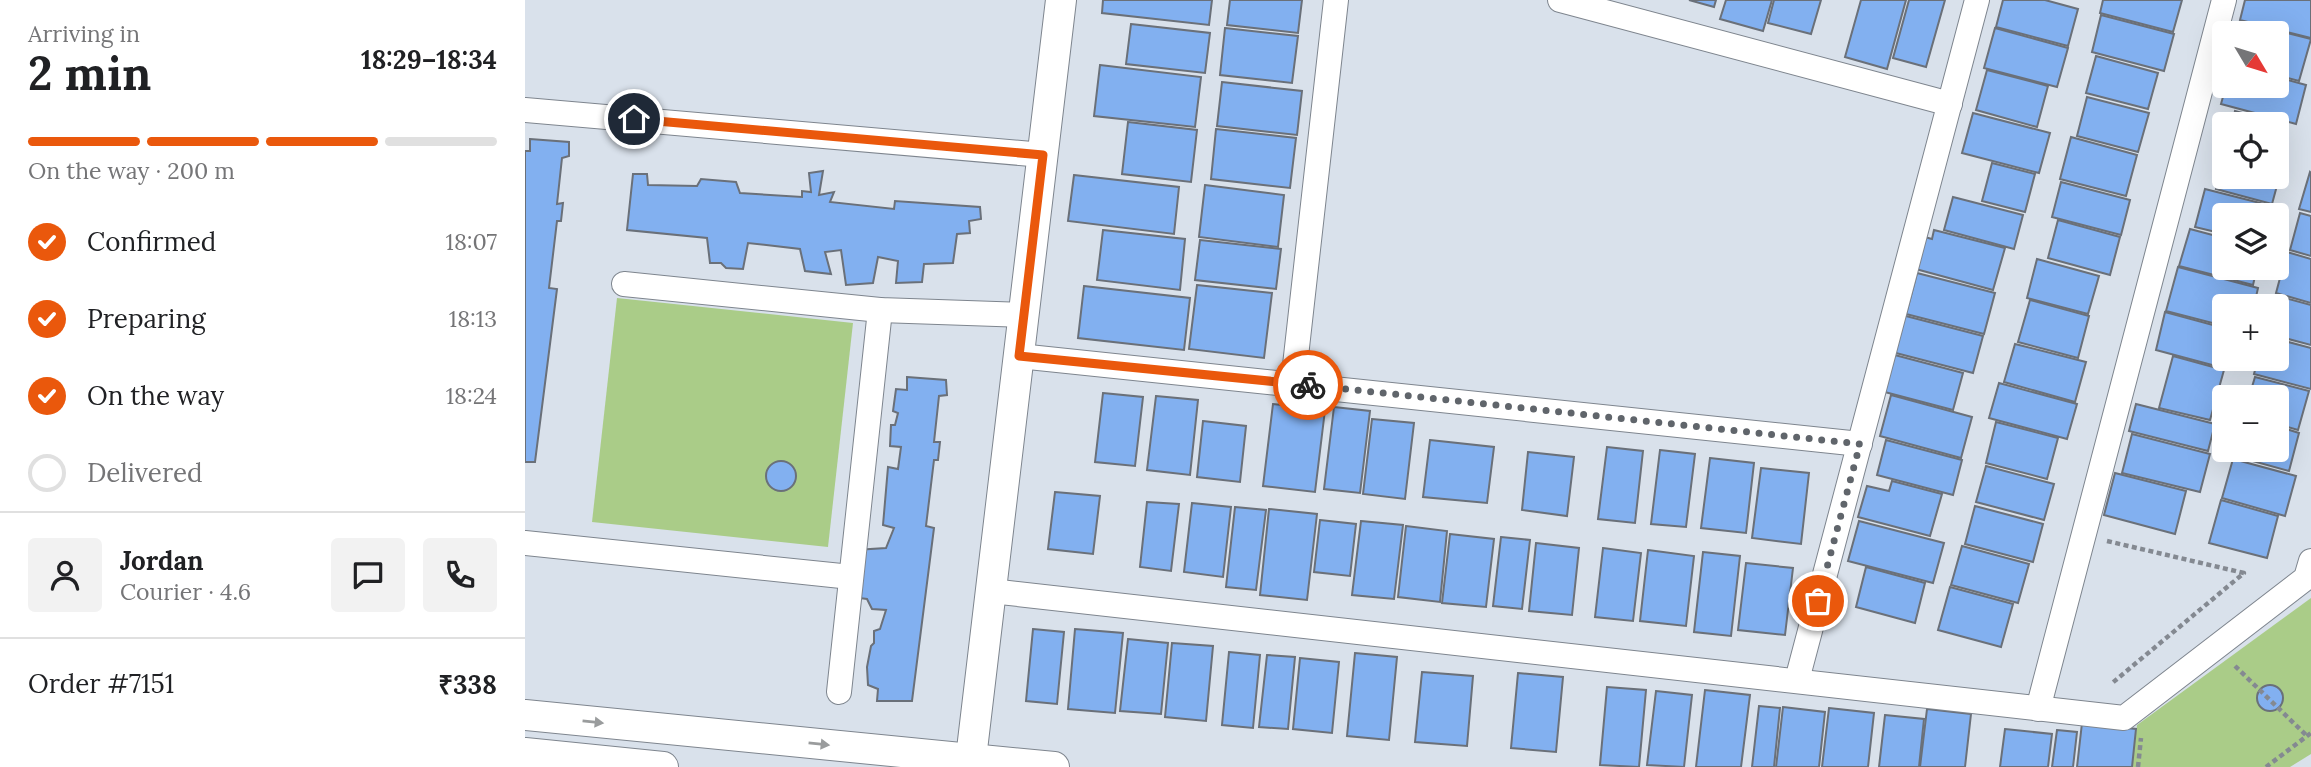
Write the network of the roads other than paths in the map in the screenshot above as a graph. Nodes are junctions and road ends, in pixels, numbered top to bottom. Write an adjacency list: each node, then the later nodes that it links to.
1 (1061, 0): 8 (street)
2 (1336, 0): 13 (street)
3 (1560, 0): 6 (street)
4 (1977, 0): 6 (street)
5 (2224, 0): 21 (street)
6 (1950, 104): 14 (street)
7 (525, 110): 8 (street)
8 (1043, 155): 11 (street)
9 (624, 284): 10 (street)
10 (880, 310): 11 (street); 17 (street)
11 (1024, 315): 12 (street)
12 (1019, 356): 13 (street); 18 (street)
13 (1293, 383): 14 (street)
14 (1860, 444): 19 (street)
15 (525, 543): 17 (street)
16 (2311, 561): 21 (street)
17 (851, 577): 20 (street)
18 (991, 591): 19 (street); 24 (street)
19 (1797, 680): 21 (street)
20 (839, 692)
21 (2038, 709)
22 (525, 715): 24 (street, one-way to 24)
23 (525, 753): 25 (street)
24 (971, 758): 26 (street)
25 (663, 767)
26 (1054, 767)

